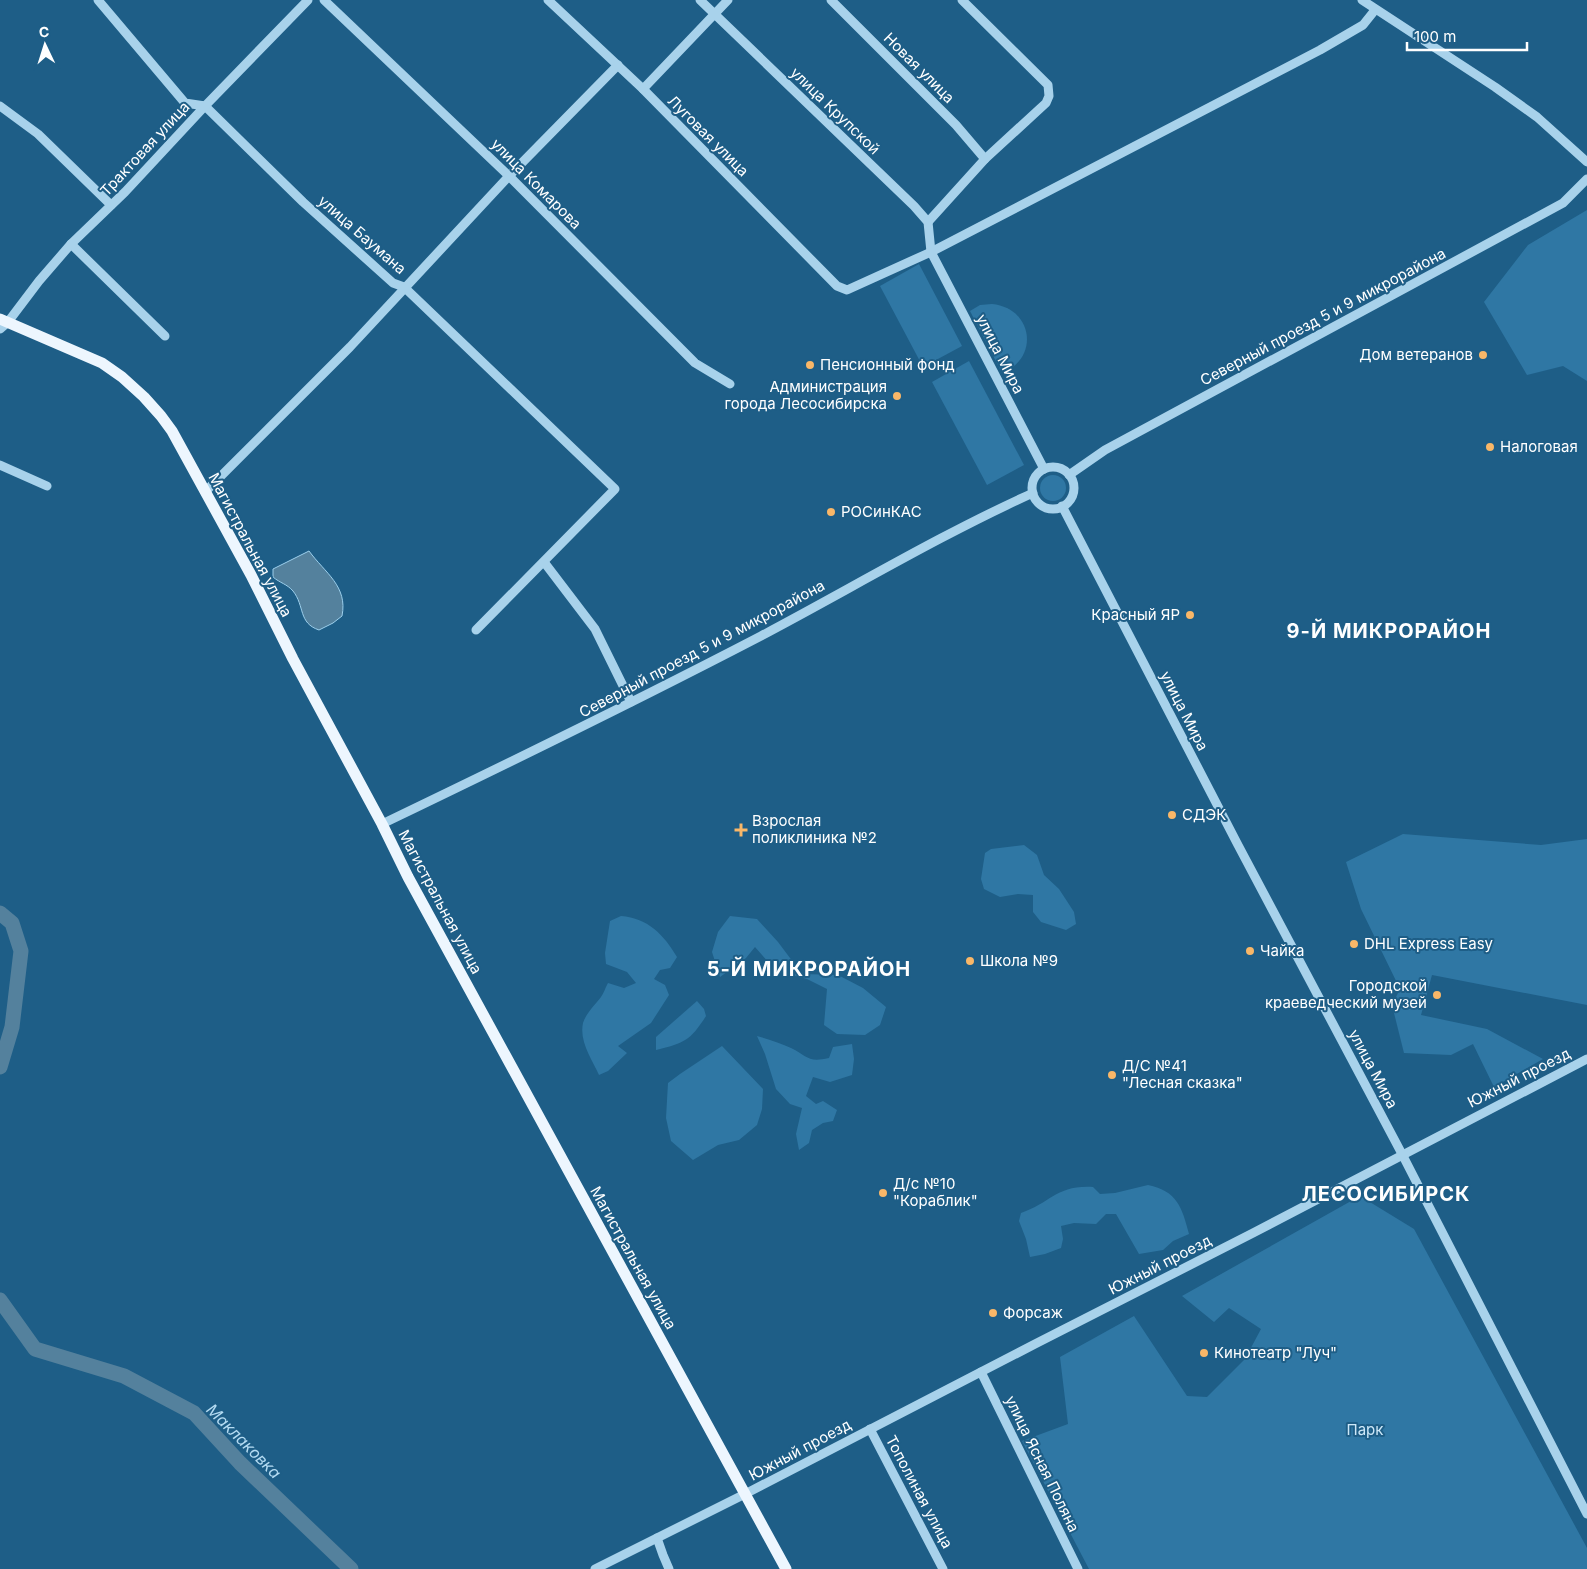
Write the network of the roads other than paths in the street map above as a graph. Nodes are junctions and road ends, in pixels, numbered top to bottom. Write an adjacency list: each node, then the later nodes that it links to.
1 (98, 0): 15 (street, улица Баумана)
2 (308, 0): 15 (street, Трактовая улица)
3 (324, 0): 18 (street, улица Комарова)
4 (548, 0): 12 (street, Луговая улица)
5 (700, 0): 11 (street, улица Крупской)
6 (728, 0): 11 (street)
7 (831, 0): 16 (street, Новая улица)
8 (962, 0): 16 (street)
9 (1362, 0): 10 (street)
10 (1375, 10): 17 (street); 23 (street)
11 (715, 14): 13 (street); 21 (street, улица Крупской)
12 (618, 65): 13 (street, Луговая улица); 18 (street)
13 (643, 89): 23 (street, Луговая улица)
14 (0, 106): 20 (street)
15 (205, 106): 20 (street, Трактовая улица); 24 (street, улица Баумана)
16 (985, 159): 21 (street)
17 (1587, 162)
18 (509, 176): 24 (street); 27 (street, улица Комарова)
19 (1587, 179): 30 (street, Северный проезд 5 и 9 микрорайона)
20 (111, 205): 22 (street, Трактовая улица)
21 (928, 222): 23 (street)
22 (72, 244): 25 (street, Трактовая улица); 26 (street)
23 (931, 252): 29 (street, улица Мира)
24 (404, 288): 32 (street); 35 (street, улица Баумана)
25 (3, 323): 32 (main road, Магистральная улица)
26 (165, 336)
27 (730, 384)
28 (0, 465): 31 (street)
29 (1044, 469): 30 (street); 33 (street)
30 (1069, 475): 34 (street)
31 (47, 486)
32 (205, 492): 38 (main road, Магистральная улица)
33 (1033, 493): 34 (street); 37 (street, Северный проезд 5 и 9 микрорайона)
34 (1062, 506): 40 (street, улица Мира)
35 (544, 562): 36 (street); 37 (street)
36 (476, 630)
37 (631, 702): 38 (street, Северный проезд 5 и 9 микрорайона)
38 (382, 824): 43 (main road, Магистральная улица)
39 (1587, 1058): 40 (street, Южный проезд)
40 (1402, 1154): 41 (street, Южный проезд); 44 (street, улица Мира)
41 (981, 1372): 42 (street, Южный проезд); 50 (street, улица Ясная Поляна)
42 (870, 1429): 43 (street, Южный проезд); 49 (street, Тополиная улица)
43 (745, 1494): 45 (street, Южный проезд); 48 (main road, Магистральная улица)
44 (1587, 1514)
45 (657, 1538): 46 (street, Южный проезд); 47 (street)
46 (595, 1569)
47 (669, 1569)
48 (786, 1569)
49 (944, 1569)
50 (1078, 1569)

